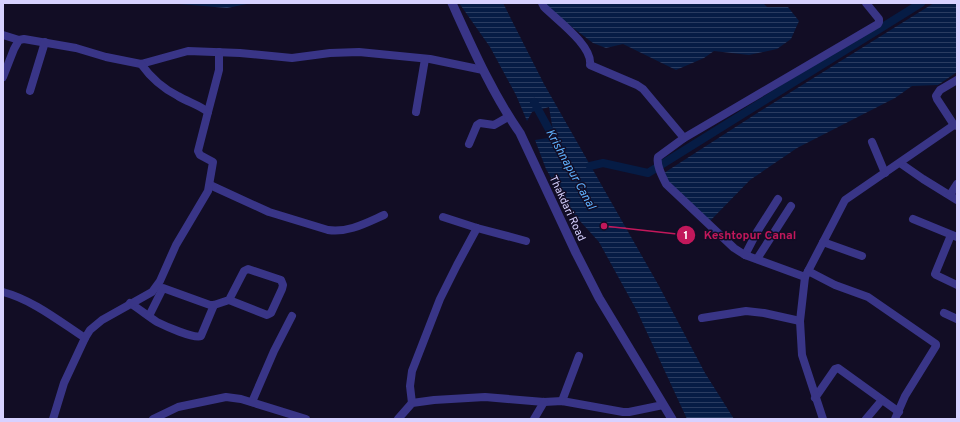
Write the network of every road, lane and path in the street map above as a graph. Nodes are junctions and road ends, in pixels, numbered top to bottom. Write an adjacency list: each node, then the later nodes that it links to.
1 (452, 3): 10 (street, Thakdari Road)
2 (542, 3): 18 (street)
3 (866, 3): 18 (street)
4 (3, 35): 5 (street)
5 (19, 40): 6 (street); 11 (street)
6 (45, 42): 9 (street); 13 (street)
7 (220, 52): 8 (street); 9 (street); 14 (street)
8 (425, 59): 10 (street); 15 (street)
9 (141, 64): 14 (street)
10 (483, 70): 16 (street, Thakdari Road)
11 (3, 77)
12 (957, 80): 17 (street)
13 (30, 91)
14 (208, 112): 24 (street)
15 (416, 112)
16 (508, 117): 20 (street); 58 (street, Thakdari Road)
17 (956, 125): 21 (street)
18 (684, 138): 35 (street)
19 (872, 142): 22 (street)
20 (470, 144)
21 (900, 163): 22 (street); 25 (street)
22 (885, 173): 34 (street)
23 (957, 184): 25 (street)
24 (210, 185): 28 (street); 42 (street)
25 (953, 198)
26 (778, 199): 35 (street)
27 (791, 206): 37 (street)
28 (384, 215)
29 (443, 217): 31 (street)
30 (913, 219): 32 (street)
31 (477, 228): 33 (street); 57 (street)
32 (954, 236): 39 (street)
33 (526, 241)
34 (823, 242): 36 (street); 38 (street)
35 (745, 255): 37 (street)
36 (862, 256)
37 (757, 259): 38 (street)
38 (807, 274): 49 (street); 59 (street)
39 (957, 284)
40 (3, 292): 50 (street)
41 (229, 300): 41 (street); 43 (street)
42 (130, 303): 45 (street); 50 (street)
43 (214, 305): 45 (street); 45 (street)
44 (944, 313): 48 (street)
45 (149, 316)
46 (292, 316): 54 (street)
47 (702, 318): 49 (street)
48 (957, 319)
49 (800, 321): 52 (street)
50 (85, 338): 62 (street)
51 (579, 356): 56 (street)
52 (816, 398): 53 (street); 66 (street)
53 (882, 400): 59 (street); 67 (street)
54 (252, 402): 63 (street); 64 (street)
55 (544, 402): 56 (street); 57 (street); 65 (street)
56 (562, 402): 58 (street)
57 (412, 403): 61 (street)
58 (663, 405): 60 (street, Thakdari Road)
59 (897, 416)
60 (668, 417)
61 (401, 418)
62 (53, 419)
63 (153, 419)
64 (306, 419)
65 (534, 419)
66 (822, 419)
67 (866, 419)

